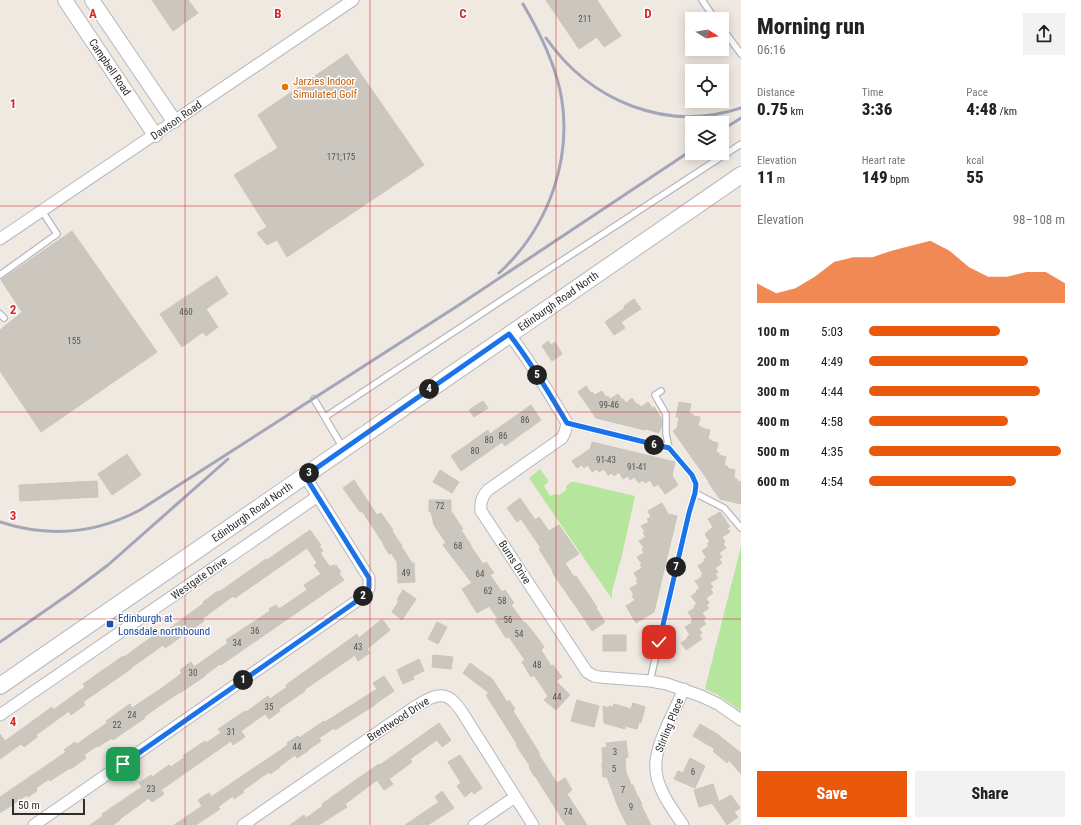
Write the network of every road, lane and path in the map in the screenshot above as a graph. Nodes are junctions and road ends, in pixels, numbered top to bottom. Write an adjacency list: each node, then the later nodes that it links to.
1 (65, 0): 9 (street, Campbell Road)
2 (92, 0): 8 (street, Campbell Road)
3 (353, 0): 8 (street, Dawson Road)
4 (702, 0): 5 (lane)
5 (711, 12)
6 (729, 38): 7 (lane)
7 (741, 54)
8 (174, 121): 9 (street, Dawson Road)
9 (155, 134): 12 (street, Dawson Road)
10 (741, 144): 18 (lane)
11 (741, 174): 15 (main road, Edinburgh Road North)
12 (42, 211): 13 (street, Dawson Road); 14 (lane)
13 (0, 240)
14 (0, 275)
15 (509, 334): 19 (street); 21 (main road, Edinburgh Road North)
16 (661, 390): 20 (lane)
17 (314, 399): 18 (lane)
18 (325, 417): 21 (lane)
19 (567, 423): 20 (lane); 26 (street, Burns Drive)
20 (669, 448): 23 (lane)
21 (344, 449): 22 (main road, Edinburgh Road North)
22 (305, 476): 24 (street); 27 (main road, Edinburgh Road North)
23 (695, 493): 25 (lane); 26 (lane)
24 (318, 496): 29 (street, Westgate Drive); 32 (street)
25 (741, 528)
26 (650, 681): 28 (street, Burns Drive)
27 (0, 686)
28 (684, 690): 30 (street, Burns Drive); 36 (street, Stirling Place)
29 (0, 715)
30 (741, 720)
31 (515, 797): 33 (street, Brentwood Drive); 34 (street); 35 (street, Brentwood Drive)
32 (34, 825)
33 (243, 825)
34 (474, 825)
35 (533, 825)
36 (683, 825)

